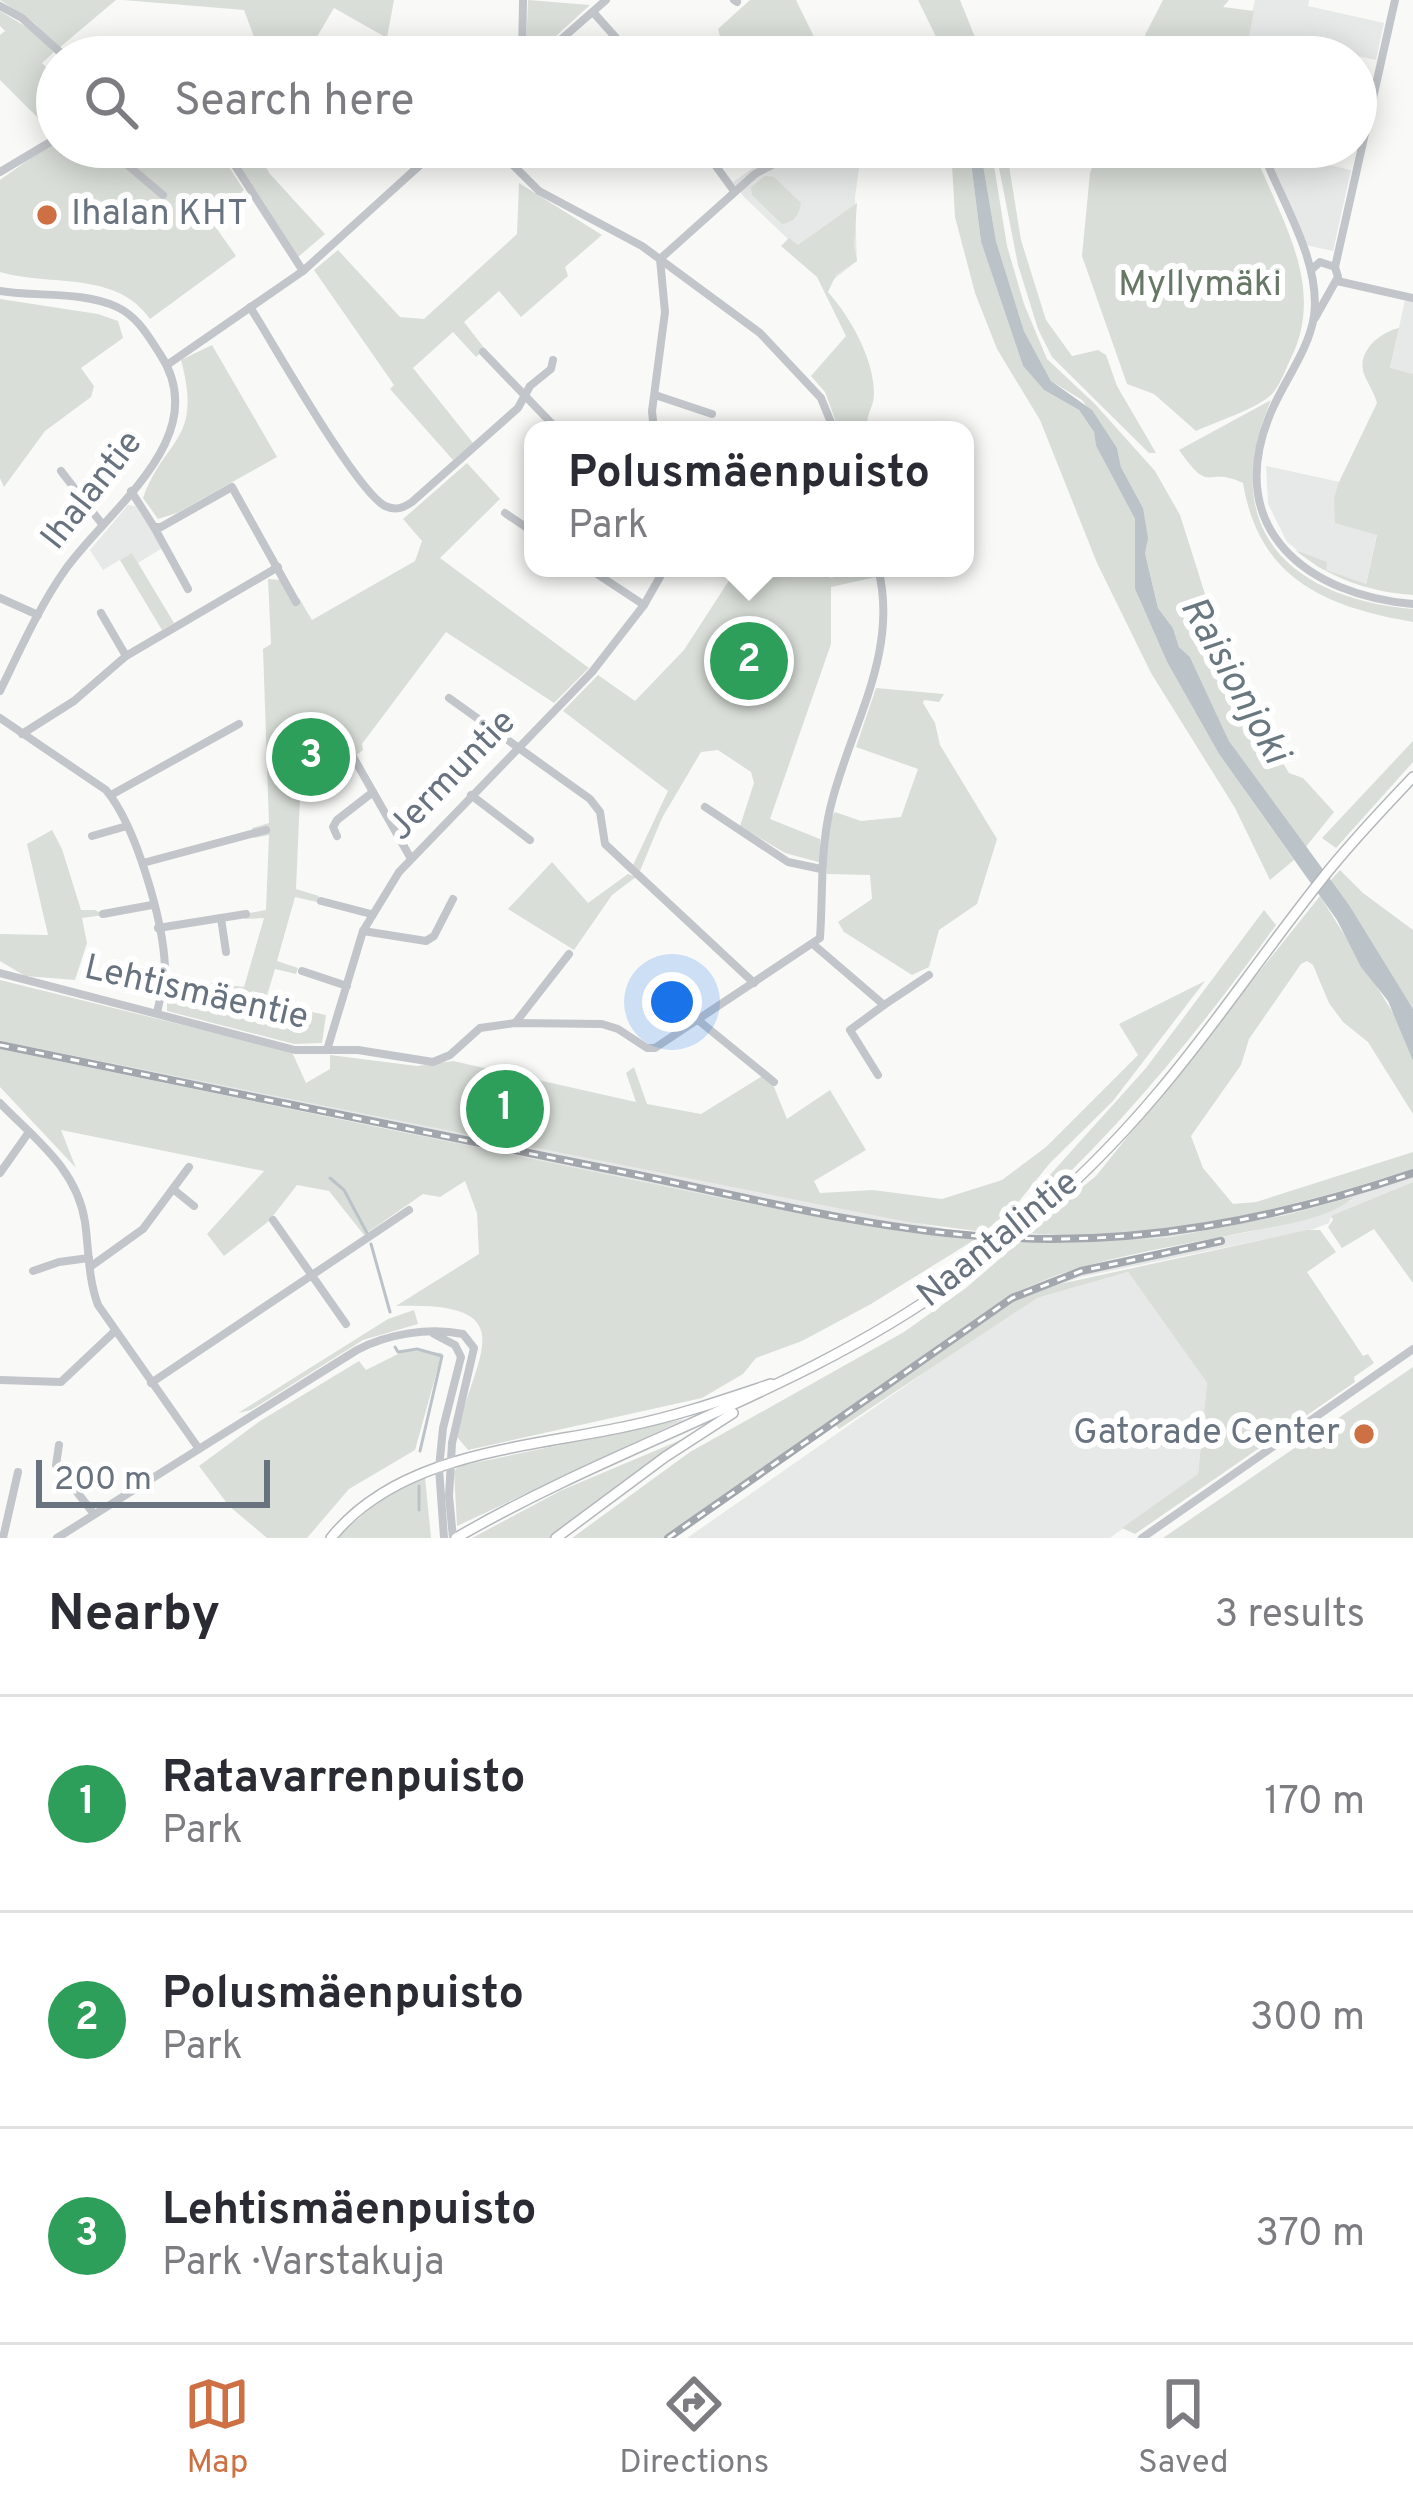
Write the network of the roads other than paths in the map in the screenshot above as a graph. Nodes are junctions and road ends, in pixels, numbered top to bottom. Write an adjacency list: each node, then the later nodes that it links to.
1 (523, 0): 7 (street)
2 (605, 0): 5 (street)
3 (1395, 0): 10 (street)
4 (0, 6): 6 (street)
5 (593, 13): 8 (street); 9 (street)
6 (42, 36)
7 (522, 36)
8 (566, 36)
9 (614, 36)
10 (1377, 80)
11 (36, 151): 20 (street)
12 (131, 168): 22 (street)
13 (237, 168): 26 (street)
14 (416, 168): 26 (street)
15 (516, 168): 23 (street)
16 (718, 168): 21 (street)
17 (765, 168): 21 (street)
18 (1269, 168): 25 (street)
19 (1357, 168): 24 (street)
20 (0, 172)
21 (734, 191): 23 (street)
22 (164, 195)
23 (660, 259): 35 (street); 40 (street)
24 (1335, 267): 25 (street); 27 (street)
25 (1310, 270): 31 (street)
26 (303, 271): 30 (street)
27 (1337, 281): 29 (street); 31 (street)
28 (0, 291): 34 (street)
29 (1413, 298)
30 (250, 307): 34 (street); 36 (street)
31 (1314, 319): 54 (street)
32 (483, 352): 36 (street)
33 (553, 359): 36 (street)
34 (167, 364): 42 (street, Ihalantie)
35 (655, 395): 37 (street); 39 (street)
36 (524, 397): 38 (street)
37 (712, 414)
38 (549, 421)
39 (654, 421)
40 (830, 421)
41 (62, 471): 44 (street)
42 (131, 491): 44 (street, Ihalantie); 46 (street)
43 (505, 513): 45 (street)
44 (103, 524): 57 (street, Ihalantie)
45 (524, 526)
46 (154, 527): 47 (street); 51 (street)
47 (278, 567): 53 (street); 58 (street)
48 (602, 577): 55 (street)
49 (659, 577): 55 (street, Jermuntie)
50 (880, 577): 80 (street)
51 (188, 589)
52 (0, 598): 57 (street)
53 (296, 602)
54 (1413, 604)
55 (644, 605): 64 (street, Jermuntie)
56 (101, 613): 58 (street)
57 (38, 616): 59 (street, Ihalantie)
58 (126, 656): 63 (street)
59 (0, 691)
60 (449, 698): 64 (street)
61 (0, 718): 63 (street)
62 (239, 724): 70 (street)
63 (22, 734): 70 (street)
64 (518, 747): 69 (street, Jermuntie); 96 (street)
65 (352, 754): 68 (street)
66 (1413, 777): 72 (main road, Naantalintie)
67 (1413, 787): 72 (main road)
68 (373, 792): 76 (street); 78 (street)
69 (471, 795): 77 (street); 78 (street, Jermuntie)
70 (111, 796): 73 (street)
71 (705, 807): 80 (street)
72 (1372, 820): 120 (main road, Naantalintie)
73 (127, 826): 75 (street); 79 (street)
74 (266, 830): 79 (street)
75 (92, 836)
76 (337, 836)
77 (530, 840)
78 (410, 856): 86 (street, Jermuntie)
79 (143, 862): 83 (street)
80 (821, 869): 90 (street)
81 (453, 899): 89 (street)
82 (321, 901): 86 (street)
83 (152, 905): 84 (street); 88 (street)
84 (103, 914)
85 (246, 914): 87 (street)
86 (371, 914): 89 (street, Jermuntie)
87 (220, 918): 88 (street); 91 (street)
88 (158, 928): 99 (street)
89 (363, 932): 97 (street, Jermuntie)
90 (814, 945): 96 (street); 98 (street)
91 (226, 952)
92 (569, 954): 101 (street)
93 (302, 971): 97 (street)
94 (0, 973): 99 (street, Lehtismäentie)
95 (929, 974): 98 (street)
96 (754, 983): 100 (street)
97 (347, 986): 102 (street, Jermuntie)
98 (884, 1005): 103 (street)
99 (158, 1013): 102 (street, Lehtismäentie)
100 (698, 1020): 101 (street, Lehtismäentie); 104 (street)
101 (515, 1023): 102 (street, Lehtismäentie)
102 (327, 1050)
103 (878, 1075)
104 (774, 1082)
105 (0, 1103): 106 (street)
106 (29, 1132): 108 (street); 113 (street)
107 (189, 1167): 109 (street)
108 (0, 1173)
109 (173, 1190): 110 (street); 113 (street)
110 (194, 1207)
111 (409, 1210): 115 (street)
112 (273, 1220): 115 (street)
113 (90, 1263): 114 (street); 117 (street)
114 (33, 1271)
115 (313, 1275): 116 (street); 122 (street)
116 (346, 1324)
117 (114, 1332): 121 (street); 122 (street)
118 (433, 1334): 125 (street); 126 (street); 126 (street)
119 (1413, 1349): 135 (street)
120 (799, 1376): 123 (main road, Naantalintie); 126 (main road)
121 (0, 1380)
122 (151, 1383): 125 (street)
123 (763, 1394): 133 (main road, Naantalintie); 134 (main road)
124 (59, 1445): 128 (street)
125 (199, 1449): 128 (street)
126 (445, 1466): 131 (main road); 132 (street); 133 (street)
127 (18, 1472): 129 (street)
128 (94, 1514): 130 (street)
129 (2, 1538)
130 (57, 1538)
131 (331, 1538)
132 (444, 1538)
133 (455, 1538)
134 (556, 1538)
135 (1142, 1538)

